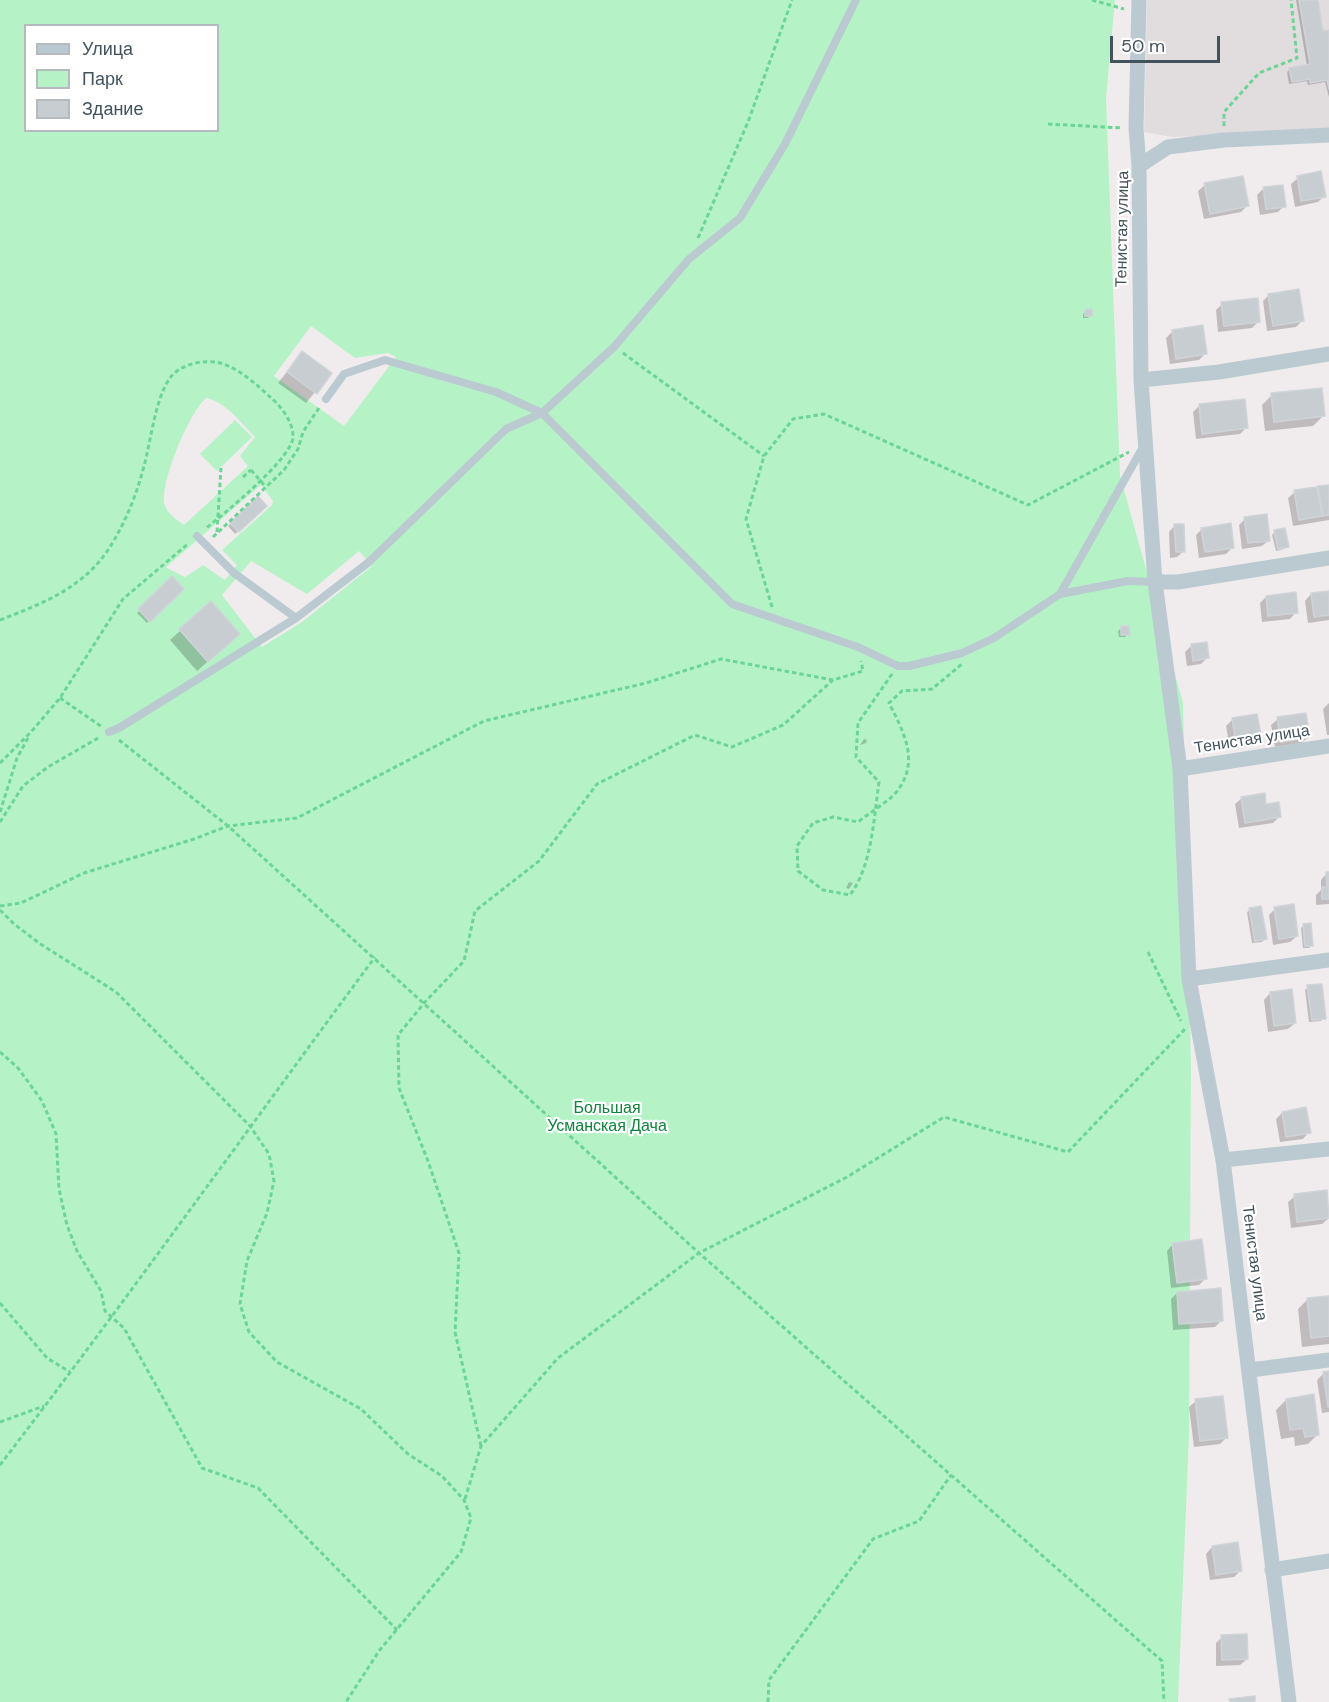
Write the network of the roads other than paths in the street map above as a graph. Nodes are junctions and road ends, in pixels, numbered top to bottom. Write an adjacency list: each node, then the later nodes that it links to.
1 (856, 0): 8 (lane)
2 (1137, 6): 4 (street)
3 (1329, 135): 4 (street, Тенистая улица)
4 (1139, 166): 6 (street, Тенистая улица)
5 (1329, 354): 6 (street)
6 (1141, 380): 9 (street, Тенистая улица)
7 (326, 399): 8 (lane)
8 (542, 413): 13 (lane); 14 (lane)
9 (1145, 443): 12 (street, Тенистая улица); 13 (lane)
10 (196, 536): 14 (lane)
11 (1329, 558): 12 (street)
12 (1155, 582): 13 (lane); 17 (street, Тенистая улица)
13 (1060, 594)
14 (296, 618): 15 (lane)
15 (109, 732)
16 (1329, 746): 17 (street, Тенистая улица)
17 (1180, 769): 19 (street, Тенистая улица)
18 (1329, 960): 19 (street)
19 (1189, 979): 21 (street, Тенистая улица)
20 (1329, 1149): 21 (street)
21 (1223, 1160): 23 (street, Тенистая улица)
22 (1329, 1360): 23 (street)
23 (1250, 1370): 25 (street, Тенистая улица)
24 (1329, 1561): 25 (street)
25 (1272, 1570): 26 (street, Тенистая улица)
26 (1290, 1702)

